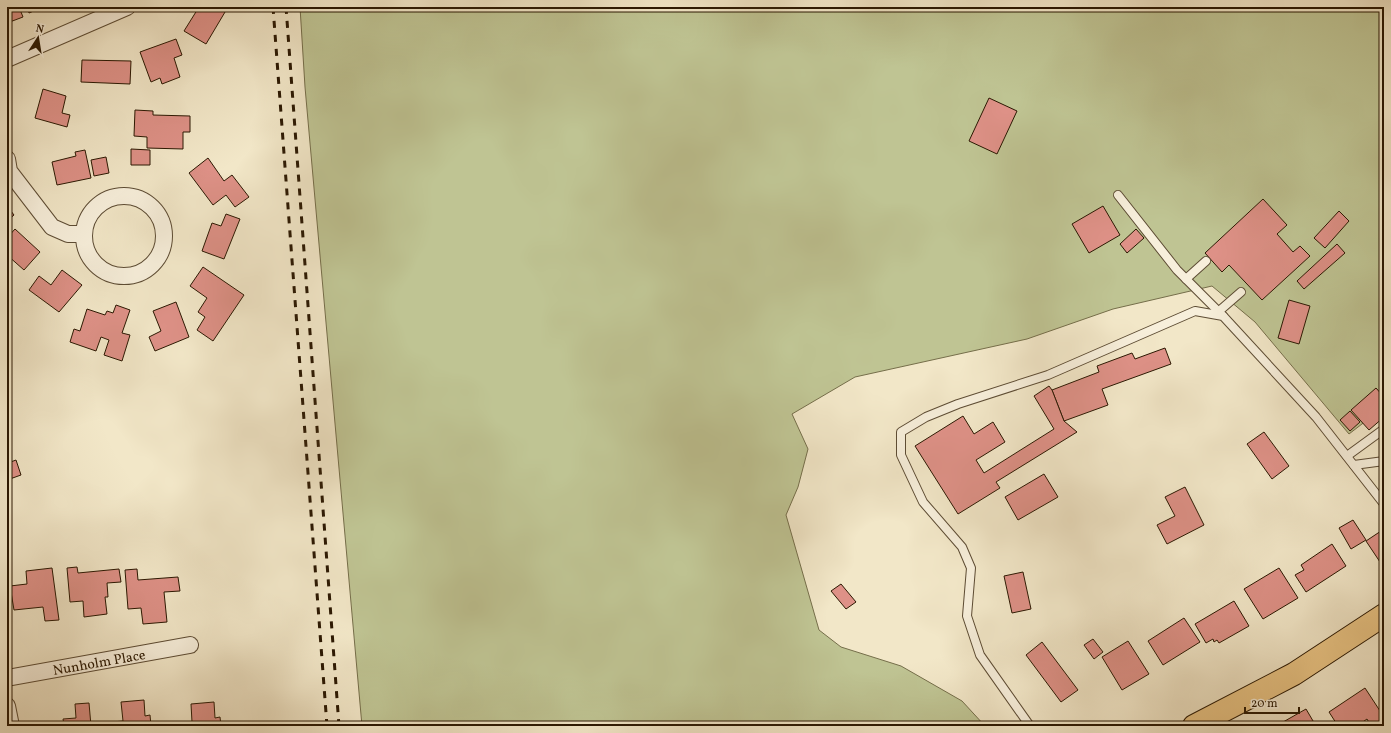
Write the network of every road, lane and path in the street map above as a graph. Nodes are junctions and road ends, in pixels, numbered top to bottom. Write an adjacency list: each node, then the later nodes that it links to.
1 (127, 7): 2 (street)
2 (7, 59)
3 (7, 159): 5 (street)
4 (1118, 195): 7 (lane)
5 (82, 234): 5 (street)
6 (1206, 262): 7 (lane)
7 (1186, 279): 9 (lane)
8 (1241, 292): 9 (lane)
9 (1220, 314): 11 (lane); 20 (lane)
10 (1384, 429): 11 (lane)
11 (1347, 456): 13 (lane)
12 (1384, 461): 13 (lane)
13 (1354, 465): 14 (lane)
14 (1384, 504)
15 (1384, 614): 21 (main road)
16 (190, 645): 17 (street, Nunholm Place)
17 (7, 678)
18 (7, 706): 19 (street)
19 (11, 726)
20 (1030, 726)
21 (1194, 726)

